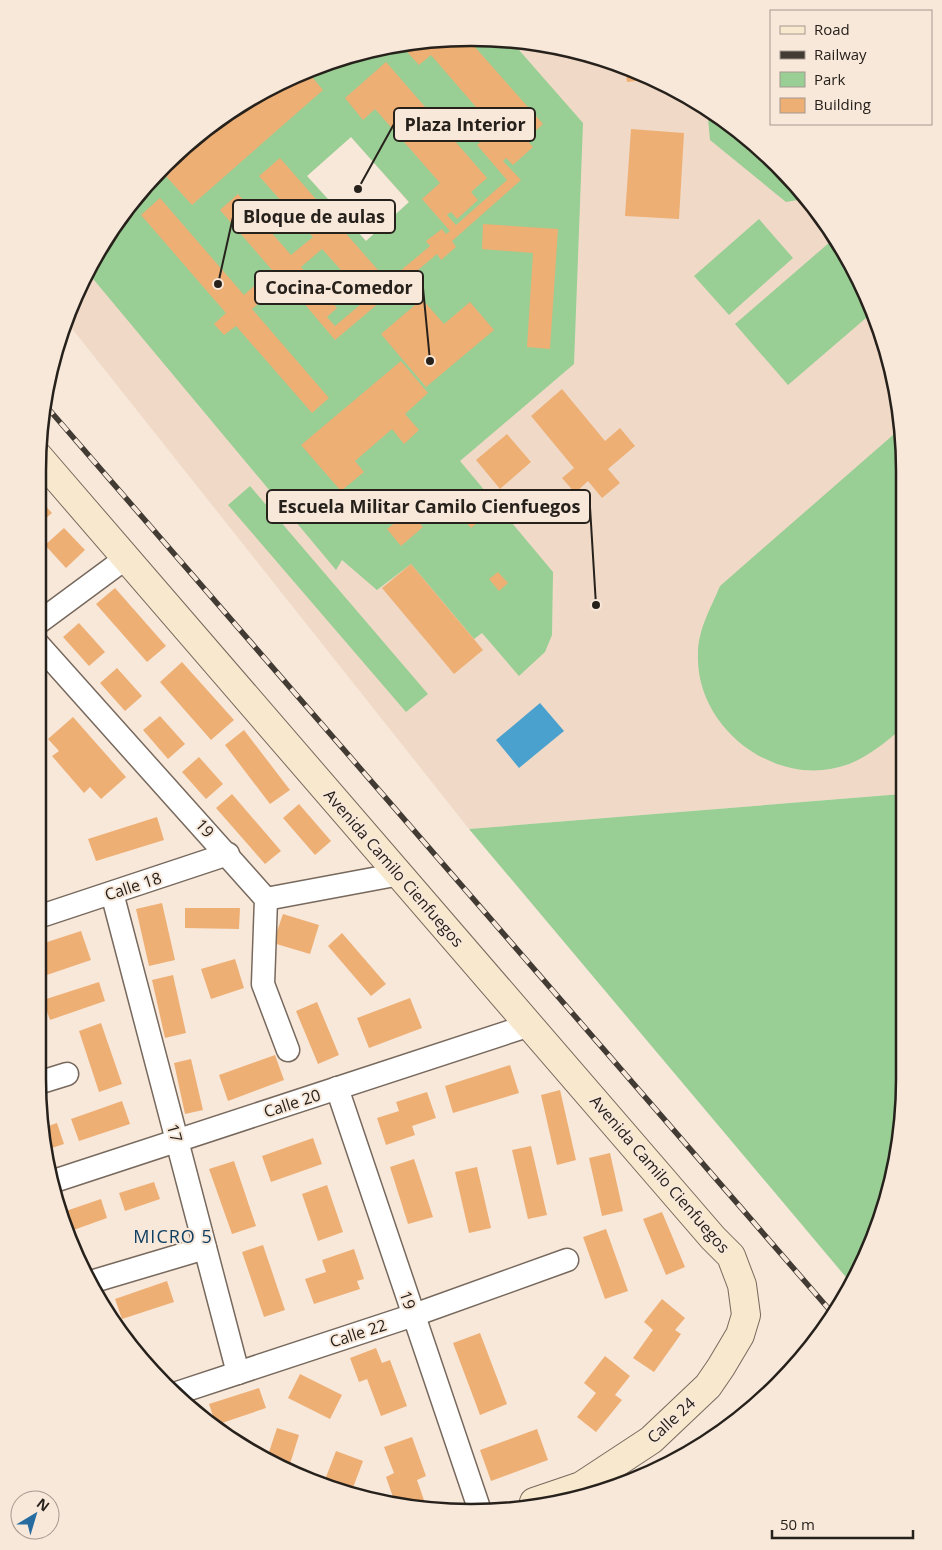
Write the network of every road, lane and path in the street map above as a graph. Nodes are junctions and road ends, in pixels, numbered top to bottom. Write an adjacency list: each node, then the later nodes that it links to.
1 (46, 466): 2 (street, Avenida Camilo Cienfuegos)
2 (126, 558): 3 (street); 6 (street, Avenida Camilo Cienfuegos)
3 (46, 618)
4 (46, 653): 5 (street, 19)
5 (228, 854): 7 (street, Calle 18); 8 (street, 19)
6 (400, 874): 8 (street); 10 (street, Avenida Camilo Cienfuegos)
7 (112, 893): 9 (street, Calle 18); 15 (street, 17)
8 (266, 899): 11 (street)
9 (46, 914)
10 (530, 1025): 14 (street, Calle 20); 20 (street, Avenida Camilo Cienfuegos)
11 (288, 1050)
12 (67, 1074): 13 (street)
13 (46, 1081)
14 (336, 1088): 15 (street, Calle 20); 21 (street, 19)
15 (177, 1141): 16 (street, Calle 20); 17 (street, 17)
16 (59, 1180)
17 (205, 1248): 19 (street); 22 (street, 17)
18 (567, 1260): 21 (street, Calle 22)
19 (97, 1280)
20 (742, 1285): 24 (street, Calle 24)
21 (414, 1315): 22 (street, Calle 22); 25 (street, 19)
22 (238, 1373): 23 (street, Calle 22)
23 (183, 1391)
24 (550, 1497)
25 (478, 1504)

